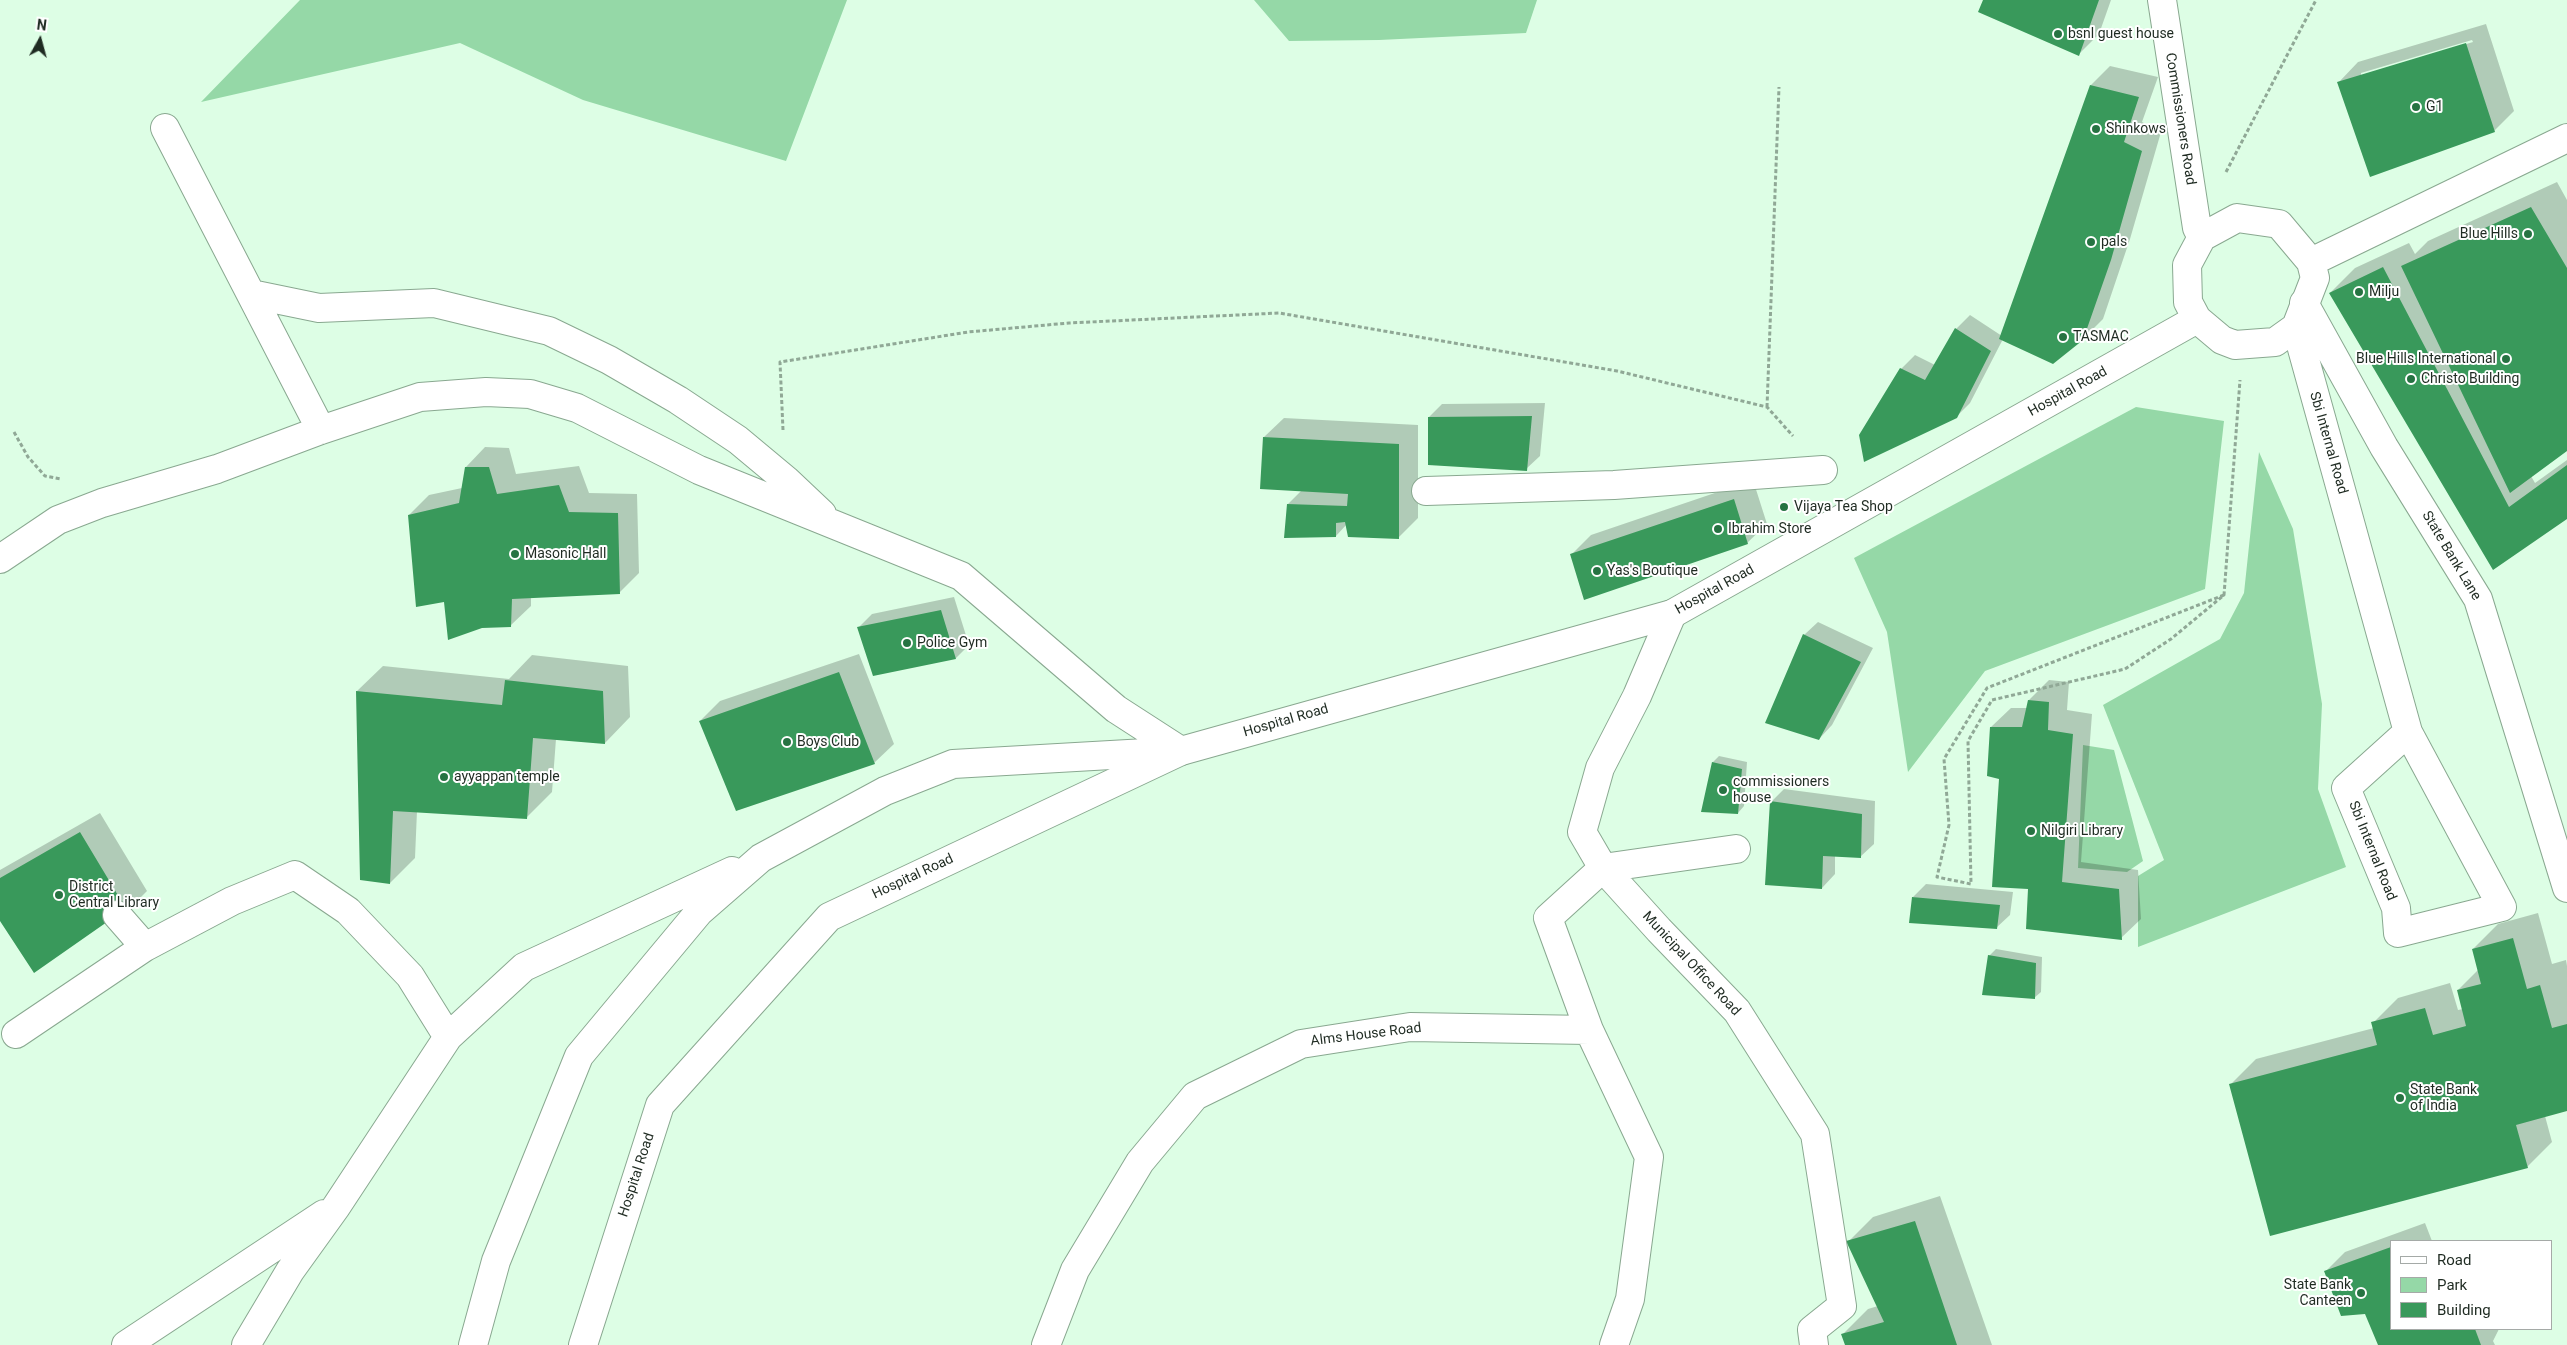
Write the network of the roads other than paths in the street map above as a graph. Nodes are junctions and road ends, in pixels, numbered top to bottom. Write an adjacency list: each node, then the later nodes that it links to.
1 (2162, 0): 4 (street, Commissioners Road)
2 (166, 128): 6 (street)
3 (2567, 138): 5 (street)
4 (2202, 237): 5 (street); 8 (street)
5 (2311, 262): 7 (street)
6 (250, 294): 9 (street); 12 (street)
7 (2300, 315): 8 (street); 15 (street, Sbi Internal Road); 20 (street, State Bank Lane)
8 (2197, 320): 14 (street, Hospital Road)
9 (321, 430): 12 (street); 13 (street)
10 (1824, 470): 11 (street)
11 (1426, 491)
12 (833, 524): 16 (street)
13 (0, 559)
14 (1672, 614): 16 (street, Hospital Road); 19 (street, Municipal Office Road)
15 (2408, 732): 15 (street, Sbi Internal Road)
16 (1181, 750): 18 (street); 30 (street, Hospital Road)
17 (1736, 849): 19 (street)
18 (761, 858): 25 (street); 29 (street)
19 (1603, 868): 23 (street); 33 (street, Municipal Office Road)
20 (2567, 888)
21 (117, 914): 22 (street)
22 (145, 947): 24 (street); 25 (street)
23 (1589, 1030): 31 (street, Alms House Road); 32 (street)
24 (16, 1034)
25 (448, 1037): 26 (street)
26 (336, 1207): 27 (street); 28 (street)
27 (126, 1345)
28 (246, 1345)
29 (473, 1345)
30 (583, 1345)
31 (1046, 1345)
32 (1614, 1345)
33 (1814, 1345)

